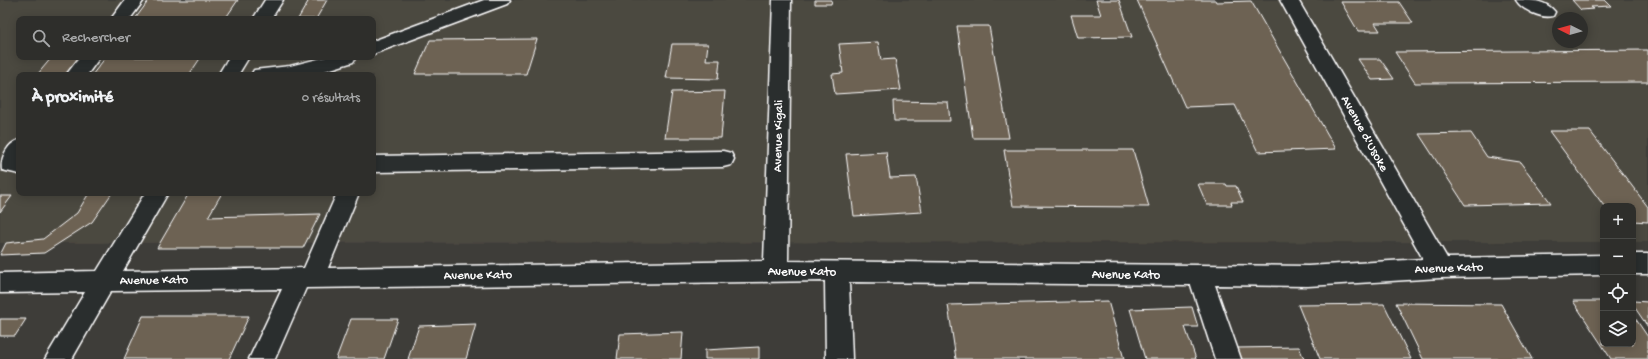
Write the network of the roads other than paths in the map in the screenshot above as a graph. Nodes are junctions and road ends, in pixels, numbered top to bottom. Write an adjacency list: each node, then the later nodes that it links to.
1 (135, 0): 8 (street)
2 (274, 0): 9 (street)
3 (501, 0): 10 (street)
4 (782, 0): 27 (street, Avenue Kigali)
5 (1288, 0): 26 (street, Avenue d'Usoke)
6 (1525, 0): 7 (street)
7 (1546, 12)
8 (122, 16)
9 (264, 16)
10 (376, 47)
11 (88, 60): 14 (street)
12 (237, 60): 15 (street)
13 (337, 60): 16 (street)
14 (78, 72)
15 (230, 72)
16 (295, 72)
17 (16, 152): 20 (street)
18 (723, 159): 19 (street)
19 (376, 164)
20 (16, 165)
21 (155, 196): 31 (street)
22 (346, 196): 30 (street)
23 (1636, 264): 24 (street)
24 (1648, 264)
25 (1600, 265): 26 (street, Avenue Kato)
26 (1440, 268): 29 (street, Avenue Kato)
27 (776, 271): 28 (street, Avenue Kato); 30 (street, Avenue Kato)
28 (837, 272): 29 (street, Avenue Kato); 35 (street)
29 (1200, 275): 36 (street)
30 (304, 279): 31 (street, Avenue Kato); 34 (street)
31 (104, 282): 32 (street, Avenue Kato); 33 (street)
32 (0, 283)
33 (58, 359)
34 (262, 359)
35 (839, 359)
36 (1228, 359)

